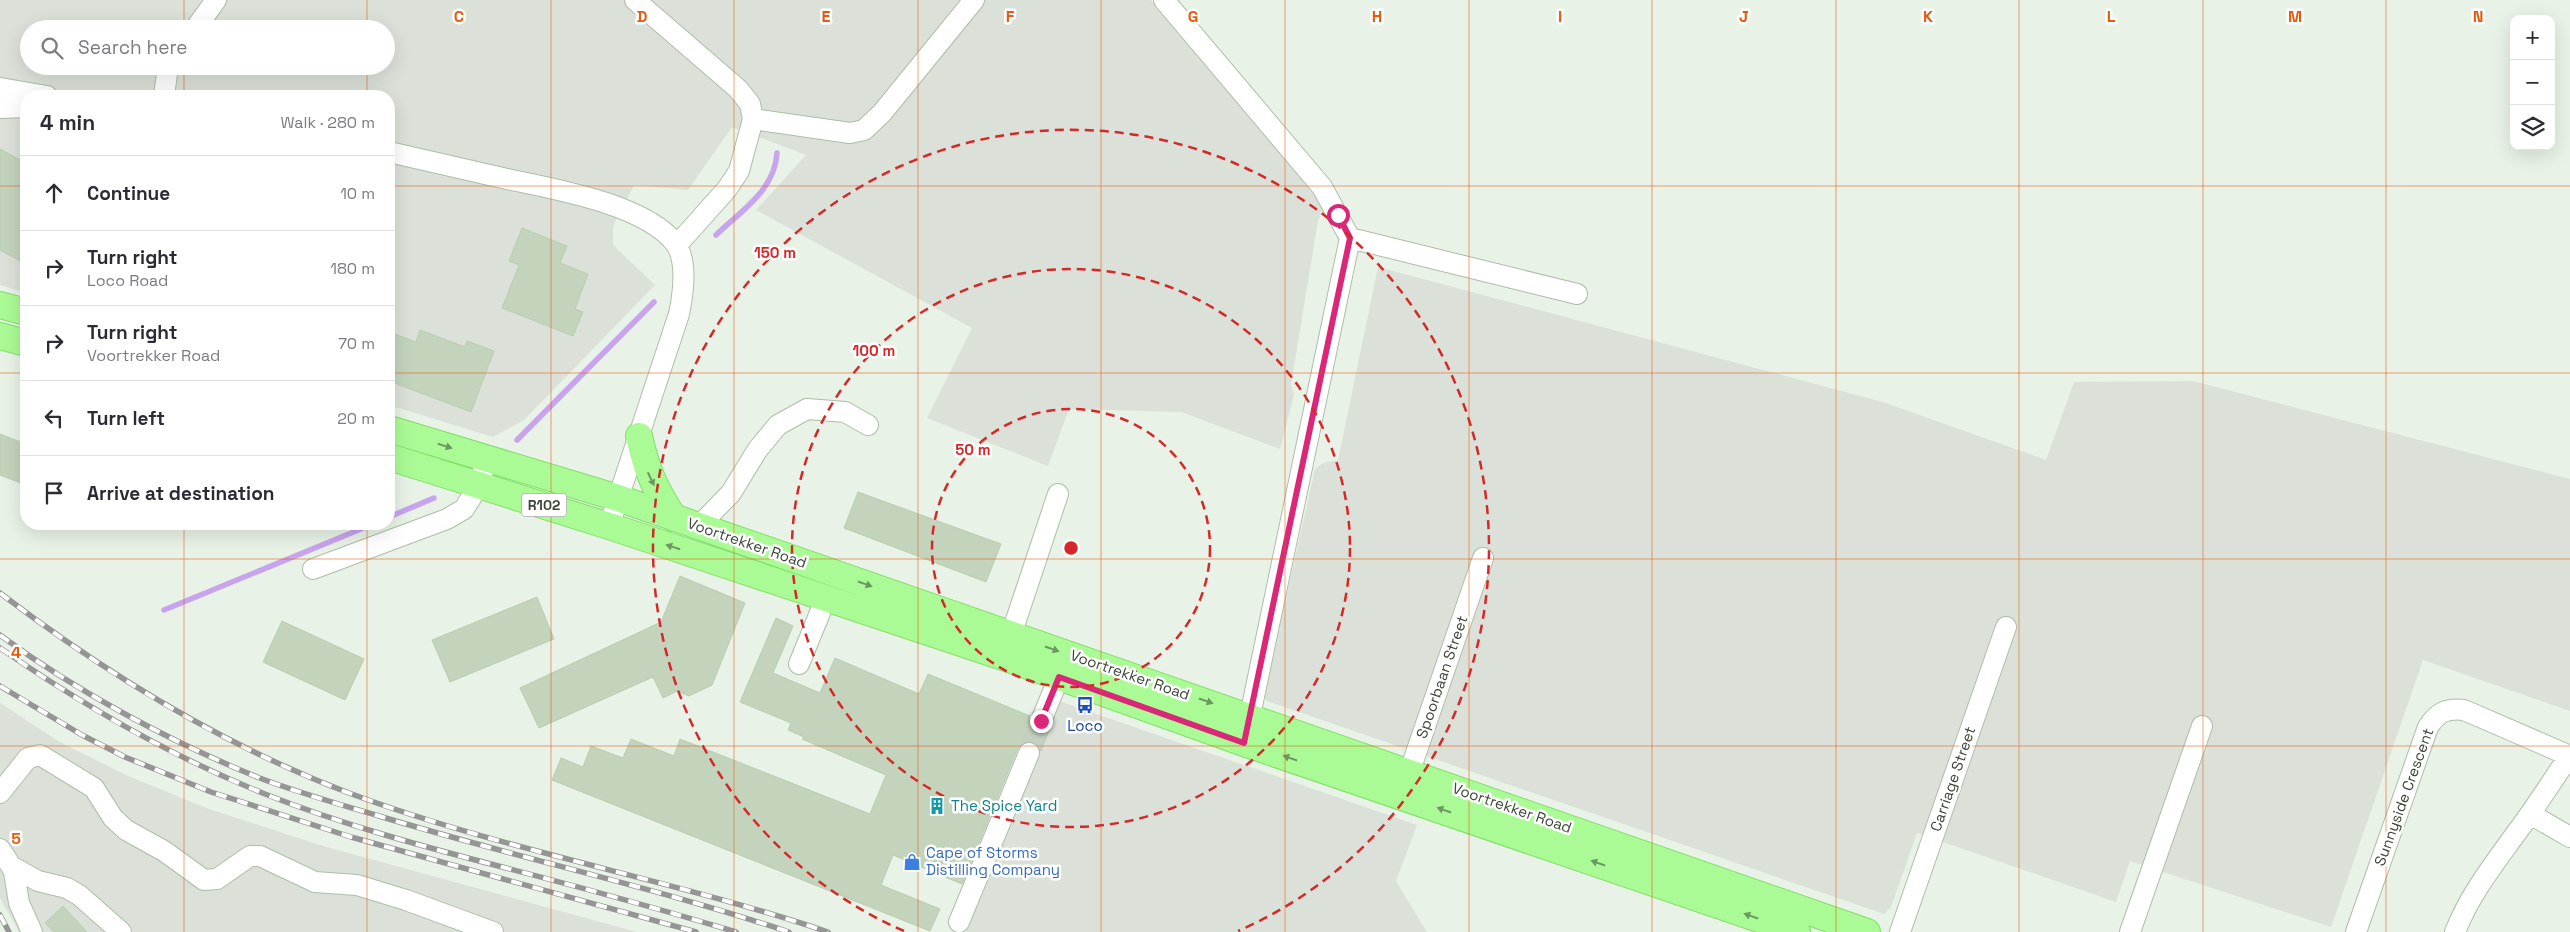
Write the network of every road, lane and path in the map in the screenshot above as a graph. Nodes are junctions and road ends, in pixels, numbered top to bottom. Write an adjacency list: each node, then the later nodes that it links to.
1 (216, 0): 5 (lane)
2 (635, 0): 12 (lane)
3 (974, 0): 12 (lane)
4 (1164, 0): 14 (lane)
5 (202, 20)
6 (167, 75): 8 (lane)
7 (0, 88): 9 (lane)
8 (165, 90)
9 (20, 91)
10 (20, 107): 11 (lane)
11 (0, 108)
12 (753, 119): 15 (lane)
13 (395, 153): 15 (lane)
14 (1350, 238): 16 (lane); 40 (lane)
15 (677, 245): 23 (lane)
16 (1577, 294)
17 (0, 305): 18 (main road)
18 (20, 310)
19 (0, 336): 20 (main road)
20 (20, 341)
21 (868, 425): 31 (lane)
22 (395, 430): 24 (main road, Voortrekker Road / R102, one-way to 24)
23 (639, 436): 28 (lane); 29 (main road, one-way to 29)
24 (487, 458): 26 (lane); 28 (main road, Voortrekker Road / R102)
25 (395, 459): 26 (main road, Voortrekker Road / R102)
26 (479, 485): 30 (main road, Voortrekker Road / R102); 33 (lane)
27 (1058, 494): 37 (lane)
28 (618, 498): 29 (main road, Voortrekker Road / R102); 30 (lane)
29 (674, 518): 31 (main road, Voortrekker Road / R102)
30 (609, 526): 35 (main road, Voortrekker Road / R102, one-way to 30)
31 (699, 526): 34 (main road, Voortrekker Road / R102)
32 (1483, 558): 46 (lane, Spoorbaan Street)
33 (313, 569)
34 (835, 574): 35 (main road); 37 (main road, Voortrekker Road / R102, one-way to 37)
35 (826, 598): 37 (main road, Voortrekker Road / R102); 38 (lane)
36 (2006, 627): 60 (lane, Carriage Street)
37 (1007, 646): 39 (main road, Voortrekker Road / R102); 40 (main road, Voortrekker Road / R102, one-way to 40)
38 (799, 664)
39 (1059, 677): 41 (lane); 43 (main road, Voortrekker Road / R102)
40 (1250, 716): 43 (lane); 46 (main road, Voortrekker Road / R102)
41 (1041, 721)
42 (2202, 726): 61 (lane)
43 (1244, 743): 46 (main road, Voortrekker Road / R102, one-way to 43)
44 (1029, 753): 54 (lane)
45 (2570, 756): 48 (lane); 62 (lane, Sunnyside Crescent)
46 (1406, 784): 50 (main road, Voortrekker Road / R102)
47 (0, 793): 57 (lane)
48 (2530, 814): 49 (lane); 63 (lane)
49 (2570, 837)
50 (1572, 842): 58 (main road, Voortrekker Road / R102, one-way to 50); 59 (main road, Voortrekker Road / R102)
51 (5, 857): 52 (lane); 53 (lane)
52 (38, 881): 53 (lane); 56 (lane)
53 (19, 903): 55 (lane)
54 (959, 922)
55 (32, 932)
56 (121, 932)
57 (493, 932)
58 (1797, 932)
59 (1867, 932)
60 (1900, 932)
61 (2130, 932)
62 (2356, 932)
63 (2455, 932)

